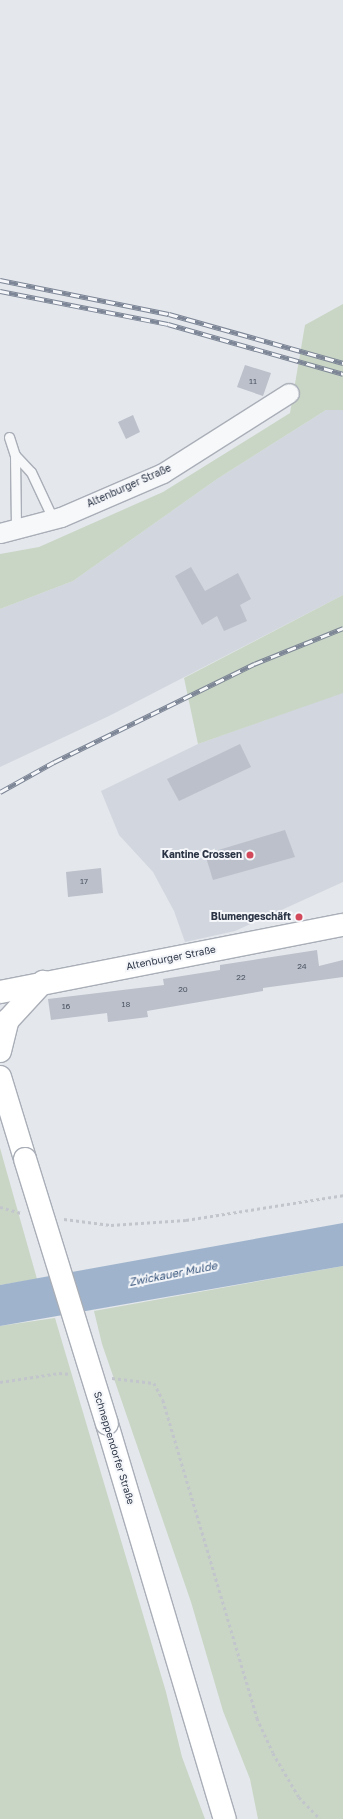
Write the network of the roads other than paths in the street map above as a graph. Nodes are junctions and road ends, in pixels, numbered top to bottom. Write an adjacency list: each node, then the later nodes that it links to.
1 (289, 393): 4 (street, Altenburger Straße)
2 (9, 437): 3 (lane)
3 (15, 455): 4 (lane); 5 (lane)
4 (53, 519): 5 (street, Altenburger Straße)
5 (8, 531)
6 (343, 925): 7 (street, Altenburger Straße)
7 (43, 982): 8 (street, Altenburger Straße); 9 (street)
8 (0, 992)
9 (0, 1051)
10 (0, 1078): 11 (street, Schneppendorfer Straße, bridge)
11 (225, 1819)

